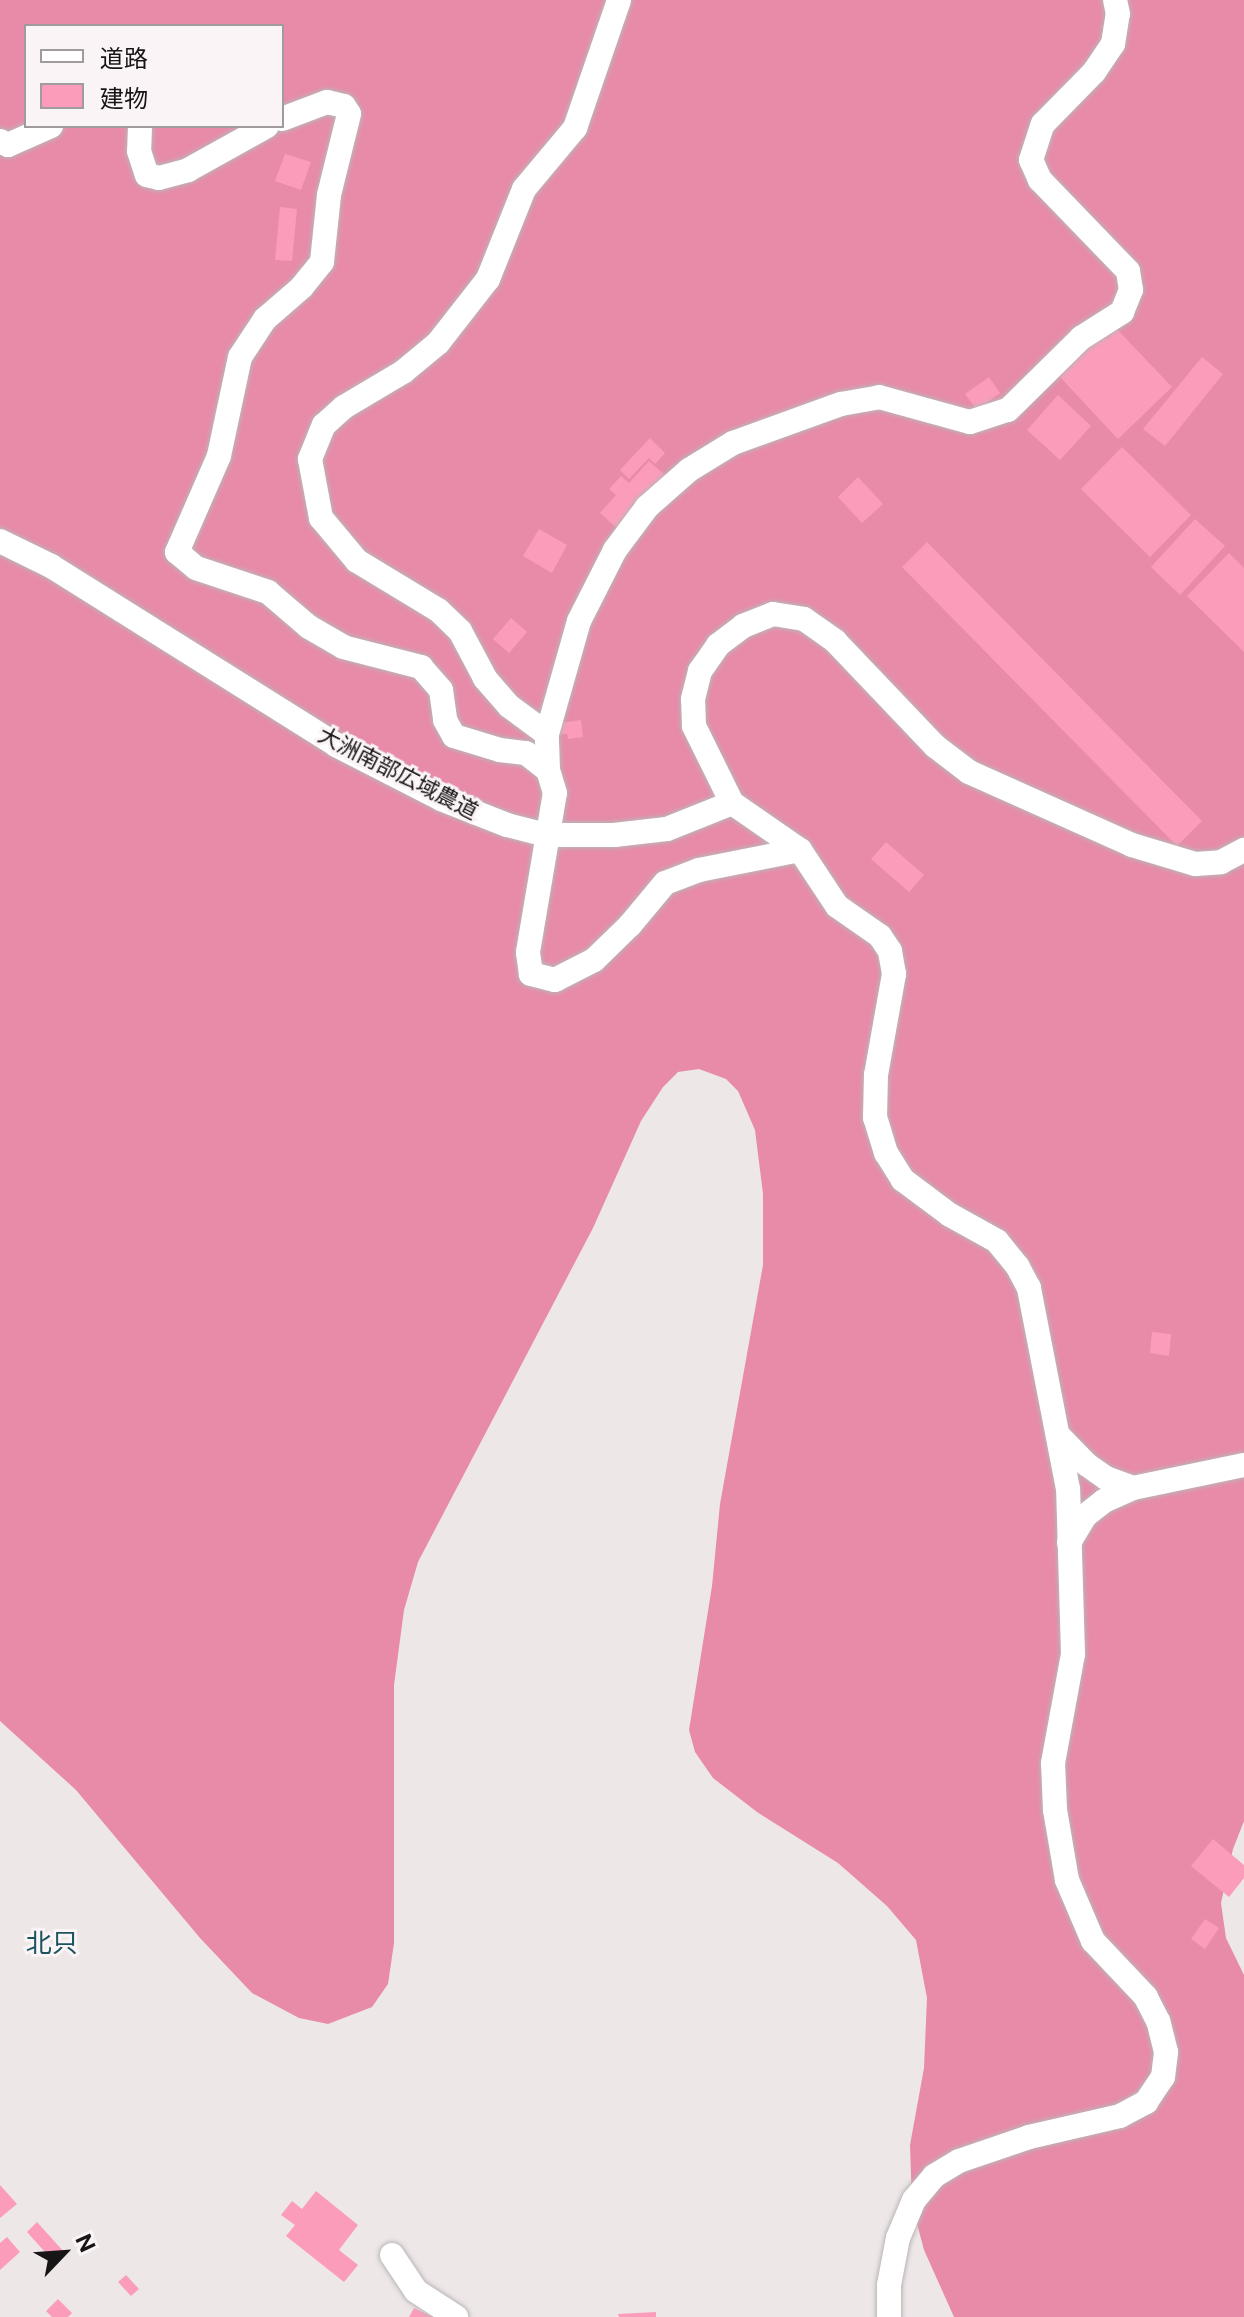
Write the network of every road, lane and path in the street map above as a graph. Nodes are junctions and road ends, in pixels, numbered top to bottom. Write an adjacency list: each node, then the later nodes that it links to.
1 (619, 0): 9 (street)
2 (1115, 0): 9 (street)
3 (284, 118): 10 (street)
4 (46, 128): 7 (street)
5 (140, 128): 6 (street)
6 (263, 128)
7 (0, 141)
8 (0, 541): 12 (street, 大洲南部広域農道)
9 (547, 734): 10 (street)
10 (548, 770): 12 (street)
11 (732, 803): 12 (street, 大洲南部広域農道); 13 (street); 14 (street)
12 (546, 835): 13 (street)
13 (800, 850): 15 (street)
14 (1244, 850)
15 (1061, 1438): 17 (street); 18 (street)
16 (1244, 1465): 17 (street)
17 (1133, 1488): 18 (street)
18 (1068, 1545): 21 (street)
19 (392, 2255): 20 (street)
20 (456, 2317)
21 (889, 2317)

